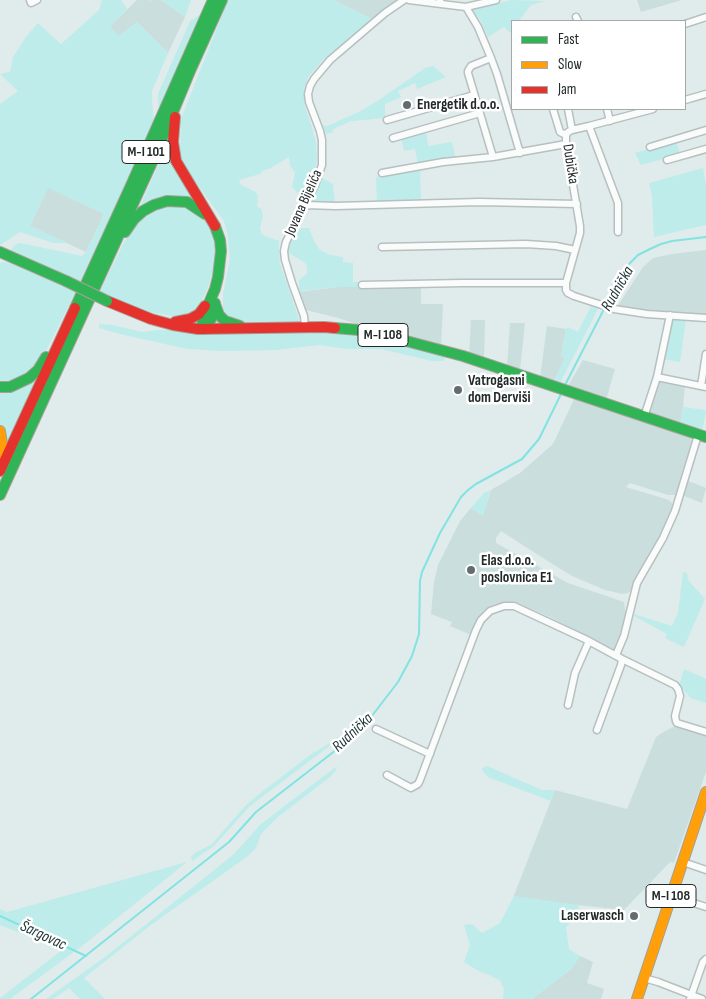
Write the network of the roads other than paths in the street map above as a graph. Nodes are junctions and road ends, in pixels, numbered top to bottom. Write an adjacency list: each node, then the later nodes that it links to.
1 (30, 0): 2 (street)
2 (37, 0)
3 (213, 0): 49 (main road, M-I 101)
4 (222, 0): 13 (main road, M-I 101)
5 (404, 0): 37 (street, Jovana Bijelića)
6 (409, 0): 8 (street)
7 (496, 0): 9 (street)
8 (440, 2): 9 (street)
9 (466, 7): 12 (street)
10 (706, 17): 11 (street)
11 (686, 24)
12 (490, 58): 15 (street); 32 (street)
13 (190, 71): 38 (main road); 45 (main road, M-I 101)
14 (706, 94): 16 (street)
15 (474, 95): 21 (street); 22 (street)
16 (686, 100)
17 (552, 110): 27 (street)
18 (568, 110): 25 (street)
19 (606, 110): 23 (street)
20 (649, 110): 23 (street, Dubička)
21 (480, 113): 28 (street); 33 (street)
22 (387, 120)
23 (610, 121): 24 (street, Dubička)
24 (589, 126): 25 (street, Dubička); 39 (street)
25 (572, 130): 27 (street, Dubička)
26 (706, 130): 30 (street)
27 (566, 135): 29 (street, Dubička)
28 (393, 138)
29 (566, 144): 32 (street); 36 (street, Dubička)
30 (650, 147)
31 (706, 149): 34 (street)
32 (520, 153): 33 (street)
33 (492, 157): 35 (street)
34 (667, 160)
35 (382, 173)
36 (577, 204): 37 (street); 41 (street, Dubička)
37 (306, 205): 54 (street, Jovana Bijelića)
38 (211, 218): 45 (main road); 48 (main road)
39 (618, 232)
40 (382, 247): 41 (street)
41 (575, 250): 46 (street, Dubička)
42 (0, 252): 44 (main road, M-I 108)
43 (0, 259): 44 (main road)
44 (14, 259): 53 (main road, M-I 108, bridge)
45 (101, 274): 66 (main road, M-I 101)
46 (566, 283): 47 (street); 51 (street)
47 (362, 285)
48 (214, 291): 50 (main road); 53 (main road); 56 (main road)
49 (77, 302): 59 (main road); 65 (main road, M-I 101)
50 (215, 304): 55 (main road); 56 (main road)
51 (670, 315): 52 (street); 58 (street)
52 (706, 318)
53 (160, 321): 56 (main road, M-I 108)
54 (305, 327): 55 (main road, M-I 108); 61 (main road, M-I 108)
55 (263, 328): 56 (main road, M-I 108)
56 (203, 329)
57 (706, 354): 60 (street)
58 (657, 377): 60 (street); 61 (street)
59 (0, 387)
60 (704, 387)
61 (644, 417): 63 (main road, M-I 108)
62 (0, 431): 64 (main road)
63 (702, 436): 68 (street)
64 (0, 456)
65 (0, 471)
66 (0, 495)
67 (589, 641): 68 (street); 69 (street); 73 (street)
68 (619, 657): 71 (street); 72 (street)
69 (568, 705)
70 (376, 729): 73 (street)
71 (597, 730)
72 (706, 732)
73 (430, 754): 74 (street)
74 (387, 775)
75 (705, 798): 76 (main road, M-I 108)
76 (683, 862): 77 (street); 78 (main road, M-I 108)
77 (706, 870)
78 (671, 896): 79 (street); 81 (main road, M-I 108)
79 (706, 907)
80 (706, 959): 82 (street)
81 (644, 978): 82 (street); 83 (main road, M-I 108)
82 (690, 997): 84 (street)
83 (637, 999)
84 (702, 999)

